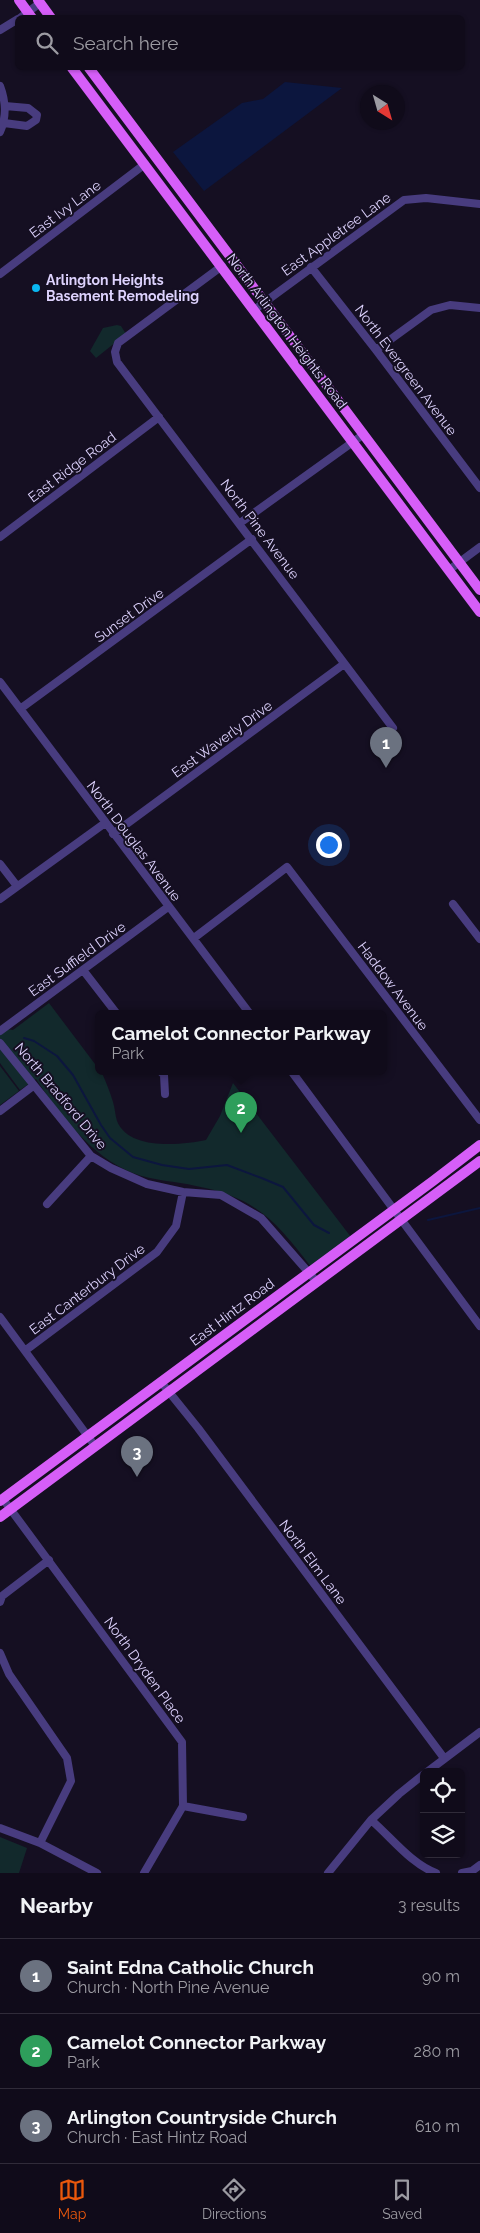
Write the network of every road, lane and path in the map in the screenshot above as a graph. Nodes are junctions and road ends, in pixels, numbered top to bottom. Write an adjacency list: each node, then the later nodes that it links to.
1 (19, 0): 3 (main road)
2 (39, 1): 4 (street); 5 (main road)
3 (24, 15)
4 (25, 15)
5 (49, 15)
6 (15, 21): 7 (street)
7 (0, 30)
8 (74, 70): 14 (main road, North Arlington Heights Road)
9 (90, 70): 19 (main road, North Arlington Heights Road)
10 (0, 86): 11 (street)
11 (5, 106): 12 (street); 12 (street)
12 (4, 123): 13 (street)
13 (0, 132)
14 (145, 164): 16 (main road, North Arlington Heights Road); 18 (street, East Ivy Lane)
15 (480, 204): 17 (street, East Appletree Lane)
16 (222, 266): 21 (main road, North Arlington Heights Road); 23 (street, North Pine Avenue)
17 (311, 267): 19 (street, East Appletree Lane); 22 (street, North Evergreen Avenue)
18 (0, 274)
19 (264, 302): 21 (street, East Appletree Lane); 24 (main road, North Arlington Heights Road)
20 (480, 308): 22 (street)
21 (254, 310): 25 (main road, North Arlington Heights Road)
22 (376, 350): 26 (street, North Evergreen Avenue)
23 (159, 417): 27 (street, North Pine Avenue); 28 (street, East Ridge Road)
24 (364, 434): 25 (street); 31 (main road, North Arlington Heights Road)
25 (353, 442): 27 (street); 32 (main road, North Arlington Heights Road)
26 (480, 488)
27 (240, 523): 29 (street, North Pine Avenue)
28 (0, 537)
29 (252, 539): 35 (street, North Pine Avenue); 37 (street, Sunset Drive)
30 (480, 547): 31 (street)
31 (459, 562): 32 (street); 33 (main road, North Arlington Heights Road)
32 (449, 570): 34 (main road, North Arlington Heights Road)
33 (480, 590)
34 (480, 612)
35 (344, 664): 38 (street, North Pine Avenue); 40 (street, East Waverly Drive)
36 (0, 682): 37 (street, North Douglas Avenue)
37 (20, 709): 39 (street, North Douglas Avenue)
38 (393, 728)
39 (105, 823): 40 (street, North Douglas Avenue); 42 (street)
40 (113, 834): 45 (street, North Douglas Avenue)
41 (0, 864): 42 (street)
42 (17, 886): 43 (street)
43 (0, 900)
44 (454, 904): 47 (street)
45 (168, 907): 46 (street, North Douglas Avenue); 48 (street, East Suffield Drive)
46 (194, 938): 50 (street, North Douglas Avenue); 58 (street, Haddow Avenue)
47 (480, 939)
48 (83, 970): 49 (street); 51 (street, East Suffield Drive)
49 (114, 1010)
50 (247, 1010)
51 (0, 1032)
52 (0, 1042): 55 (street, North Bradford Drive)
53 (164, 1075): 56 (street)
54 (294, 1075): 64 (street)
55 (34, 1086): 57 (street); 60 (street, North Bradford Drive)
56 (165, 1094)
57 (0, 1111)
58 (480, 1120)
59 (480, 1145): 64 (main road, East Hintz Road)
60 (91, 1156): 62 (street, North Bradford Drive); 63 (street)
61 (480, 1161): 65 (main road, East Hintz Road)
62 (183, 1192): 66 (street, North Bradford Drive); 70 (street, East Canterbury Drive)
63 (47, 1204)
64 (394, 1210): 65 (street); 66 (main road, East Hintz Road)
65 (401, 1220): 67 (main road, East Hintz Road); 69 (street)
66 (309, 1273): 67 (street, North Bradford Drive); 71 (main road, East Hintz Road)
67 (317, 1282): 72 (main road, East Hintz Road)
68 (0, 1317): 70 (street)
69 (480, 1326)
70 (26, 1350): 73 (street)
71 (161, 1382): 72 (street, North Elm Lane); 73 (main road, East Hintz Road)
72 (169, 1392): 74 (main road, East Hintz Road); 82 (street, North Elm Lane)
73 (87, 1436): 74 (street); 75 (main road, East Hintz Road)
74 (95, 1446): 76 (main road, East Hintz Road)
75 (2, 1500): 76 (street, North Dryden Place)
76 (11, 1509): 77 (main road, East Hintz Road); 78 (street, North Dryden Place)
77 (0, 1517)
78 (49, 1560): 79 (street); 85 (street, North Dryden Place)
79 (0, 1602)
80 (0, 1653): 89 (street)
81 (480, 1732): 82 (street)
82 (444, 1758): 83 (street)
83 (432, 1768)
84 (420, 1777): 87 (street)
85 (182, 1806): 86 (street); 92 (street, North Dryden Place)
86 (243, 1817)
87 (371, 1820): 93 (street); 94 (street)
88 (0, 1828): 89 (street)
89 (40, 1843): 91 (street)
90 (480, 1865): 95 (street)
91 (97, 1873)
92 (144, 1873)
93 (328, 1873)
94 (436, 1873)
95 (462, 1873)

